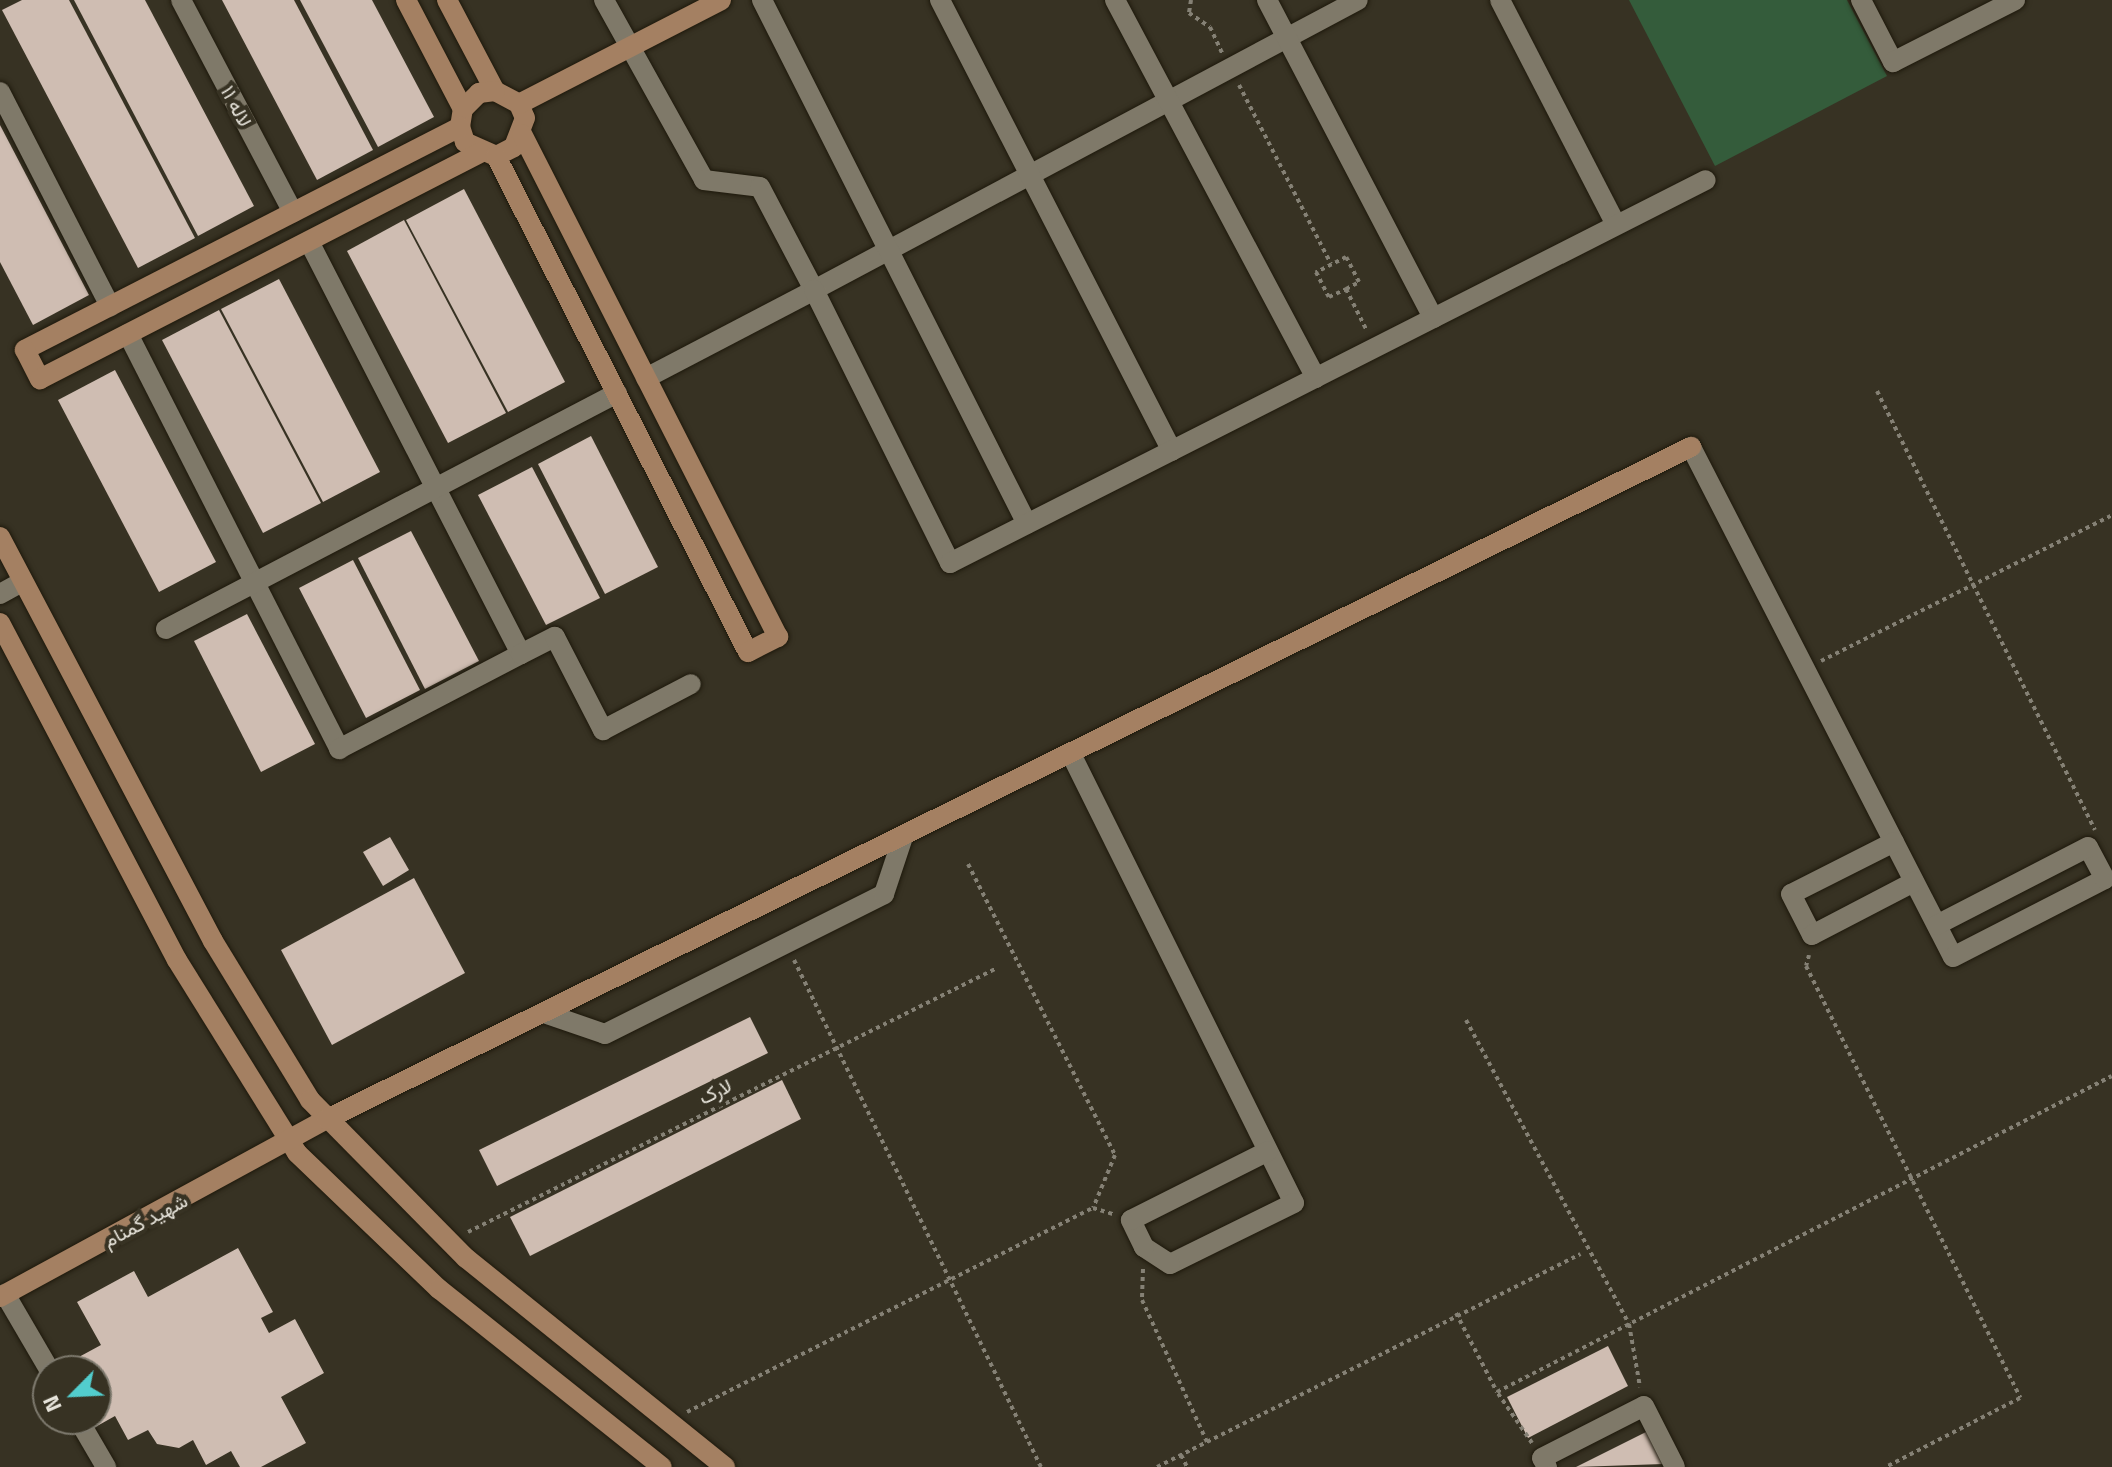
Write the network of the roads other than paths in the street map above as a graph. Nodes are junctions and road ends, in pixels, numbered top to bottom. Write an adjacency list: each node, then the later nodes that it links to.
1 (181, 0): 25 (street, لاله ۱۱)
2 (406, 0): 20 (street)
3 (447, 0): 16 (street)
4 (604, 0): 15 (street)
5 (721, 0): 15 (street)
6 (762, 0): 28 (street)
7 (940, 0): 23 (street)
8 (1115, 0): 18 (street)
9 (1267, 0): 14 (street)
10 (1358, 0): 14 (street)
11 (1500, 0): 26 (street)
12 (1861, 0): 13 (street)
13 (2015, 0)
14 (1287, 38): 18 (street); 31 (street)
15 (629, 47): 19 (street); 29 (street)
16 (495, 91): 19 (street); 20 (street)
17 (0, 92): 30 (street)
18 (1169, 101): 23 (street); 34 (street)
19 (519, 104): 21 (street)
20 (461, 118): 22 (street); 25 (street)
21 (522, 134): 22 (street); 33 (street)
22 (488, 154): 27 (street); 35 (street)
23 (1031, 174): 28 (street); 36 (street)
24 (1706, 180): 26 (street)
25 (293, 212): 30 (street)
26 (1616, 225): 31 (street)
27 (309, 241): 32 (street); 37 (street)
28 (888, 250): 29 (street); 38 (street)
29 (814, 290): 33 (street); 38 (street)
30 (110, 306): 32 (street)
31 (1433, 318): 34 (street)
32 (128, 334): 41 (street)
33 (646, 378): 35 (street); 35 (street)
34 (1316, 378): 36 (street)
35 (617, 393): 37 (street)
36 (1172, 451): 38 (street)
37 (436, 488): 41 (street); 45 (street)
38 (1027, 524)
39 (0, 537): 40 (street)
40 (23, 581): 42 (street); 53 (street)
41 (256, 582): 44 (street); 45 (street)
42 (0, 594)
43 (0, 623): 54 (street)
44 (166, 629)
45 (521, 654): 46 (street)
46 (691, 684)
47 (1071, 754): 48 (street, شهید گمنام); 49 (street, شهید گمنام); 55 (street)
48 (903, 837): 52 (street, شهید گمنام); 52 (street)
49 (1894, 842): 50 (street); 50 (street)
50 (1914, 882): 51 (street)
51 (1937, 925): 51 (street)
52 (547, 1014): 53 (street, شهید گمنام)
53 (327, 1119): 54 (street, شهید گمنام); 62 (street)
54 (289, 1143): 56 (street, شهید گمنام); 61 (street)
55 (1268, 1151): 55 (street)
56 (3, 1295): 57 (street)
57 (40, 1355)
58 (87, 1435): 60 (street)
59 (1544, 1462): 63 (street)
60 (106, 1467)
61 (662, 1467)
62 (725, 1467)
63 (1675, 1467)

